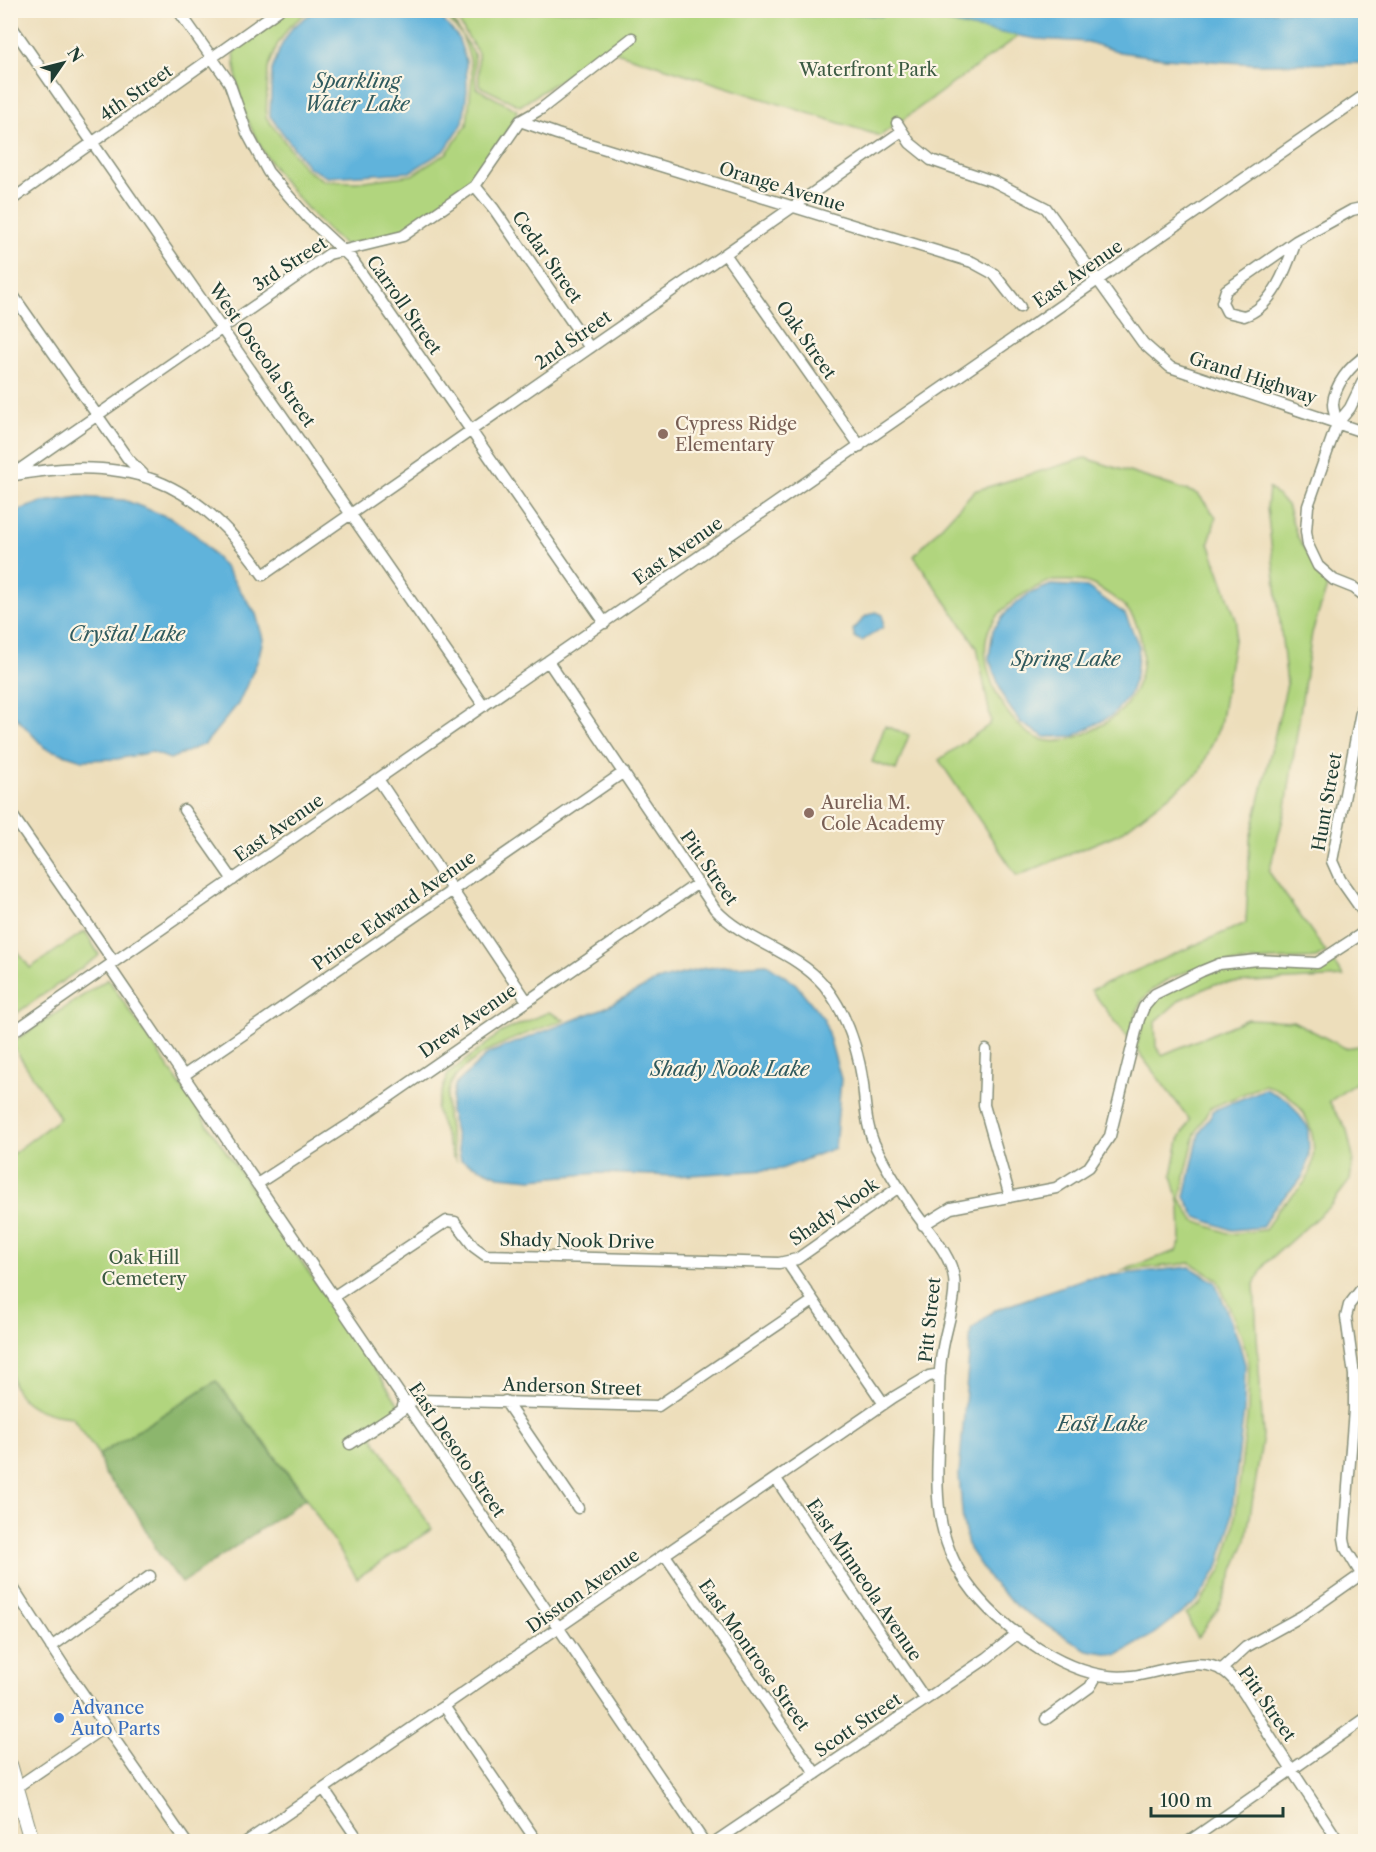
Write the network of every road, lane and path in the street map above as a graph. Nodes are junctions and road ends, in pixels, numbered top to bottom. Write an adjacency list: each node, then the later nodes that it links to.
1 (178, 10): 5 (street, Carroll Street)
2 (279, 10): 5 (street, 4th Street)
3 (10, 24): 9 (street, West Osceola Street)
4 (632, 38): 7 (street, 3rd Street)
5 (212, 60): 9 (street, 4th Street); 15 (street, Carroll Street)
6 (1365, 94): 17 (street, East Avenue)
7 (520, 121): 10 (street, 3rd Street); 12 (street, Orange Avenue)
8 (899, 127): 12 (street, 2nd Street); 17 (street, Grand Highway)
9 (94, 143): 11 (street, 4th Street); 20 (street, West Osceola Street)
10 (475, 186): 15 (street, 3rd Street); 21 (street, Cedar Street)
11 (10, 201)
12 (792, 207): 16 (street, 2nd Street); 19 (street, Orange Avenue)
13 (1365, 207): 14 (street)
14 (1296, 240): 14 (street)
15 (343, 250): 20 (street, 3rd Street); 26 (street, Carroll Street)
16 (725, 254): 21 (street, 2nd Street); 28 (street, Oak Street)
17 (1099, 280): 25 (street, Grand Highway); 28 (street, East Avenue)
18 (10, 291): 24 (street)
19 (1020, 307)
20 (224, 328): 24 (street, 3rd Street); 31 (street, West Osceola Street)
21 (590, 348): 26 (street, 2nd Street)
22 (1365, 356): 25 (street)
23 (1365, 375): 25 (street)
24 (97, 415): 29 (street); 30 (street, 3rd Street)
25 (1337, 424): 27 (street, Grand Highway); 32 (street)
26 (471, 431): 31 (street, 2nd Street); 33 (street, Carroll Street)
27 (1365, 433)
28 (860, 446): 33 (street, East Avenue)
29 (143, 474): 30 (street); 31 (street, 2nd Street)
30 (10, 476)
31 (352, 513): 36 (street, West Osceola Street)
32 (1365, 597)
33 (605, 622): 34 (street, East Avenue)
34 (548, 662): 36 (street, East Avenue); 37 (street, Pitt Street)
35 (1365, 686): 44 (street, Hunt Street)
36 (484, 706): 38 (street, East Avenue)
37 (624, 772): 42 (street, Pitt Street); 43 (street, Prince Edward Avenue)
38 (378, 779): 41 (street, East Avenue); 43 (street)
39 (184, 810): 41 (street)
40 (10, 812): 46 (street, East Desoto Street)
41 (232, 880): 46 (street, East Avenue)
42 (698, 883): 47 (street, Drew Avenue); 52 (street, Pitt Street)
43 (452, 890): 47 (street); 50 (street, Prince Edward Avenue)
44 (1365, 916)
45 (1365, 931): 53 (street)
46 (112, 964): 48 (street, East Avenue); 50 (street, East Desoto Street)
47 (527, 1001): 51 (street, Drew Avenue)
48 (10, 1034)
49 (986, 1050): 53 (street)
50 (183, 1076): 51 (street, East Desoto Street)
51 (256, 1185): 57 (street, East Desoto Street)
52 (899, 1186): 54 (street, Pitt Street); 55 (street, Shady Nook)
53 (1010, 1197): 54 (street)
54 (923, 1225): 59 (street, Pitt Street)
55 (787, 1262): 57 (street, Shady Nook Drive); 58 (street)
56 (1365, 1283): 67 (street)
57 (333, 1297): 61 (street, East Desoto Street)
58 (813, 1300): 60 (street, Anderson Street); 62 (street)
59 (940, 1374): 62 (street, Disston Avenue); 71 (street, Pitt Street)
60 (505, 1401): 61 (street, Anderson Street); 65 (street)
61 (404, 1402): 63 (street); 70 (street, East Desoto Street)
62 (884, 1404): 64 (street, Disston Avenue)
63 (350, 1444)
64 (776, 1479): 66 (street, Disston Avenue); 75 (street, East Minneola Avenue)
65 (578, 1508)
66 (664, 1555): 70 (street, Disston Avenue); 82 (street, East Montrose Street)
67 (1363, 1573): 73 (street)
68 (150, 1576): 72 (street)
69 (10, 1582): 72 (street)
70 (558, 1629): 76 (street, Disston Avenue); 90 (street, East Desoto Street)
71 (1018, 1633): 74 (street, Pitt Street); 75 (street, Scott Street)
72 (51, 1647): 79 (street)
73 (1221, 1670): 74 (street, Pitt Street); 81 (street, Pitt Street)
74 (1097, 1675): 78 (street)
75 (925, 1699): 82 (street, Scott Street)
76 (444, 1706): 83 (street, Disston Avenue); 89 (street)
77 (1365, 1718): 81 (street)
78 (1046, 1719)
79 (106, 1726): 84 (street); 86 (street)
80 (10, 1766): 84 (highway)
81 (1292, 1770): 92 (street); 93 (street, Pitt Street)
82 (816, 1774): 91 (street, Scott Street)
83 (324, 1788): 87 (street, Disston Avenue); 88 (street)
84 (14, 1789): 85 (highway)
85 (32, 1842)
86 (186, 1842)
87 (246, 1842)
88 (360, 1842)
89 (537, 1842)
90 (704, 1842)
91 (716, 1842)
92 (1188, 1842)
93 (1339, 1842)

